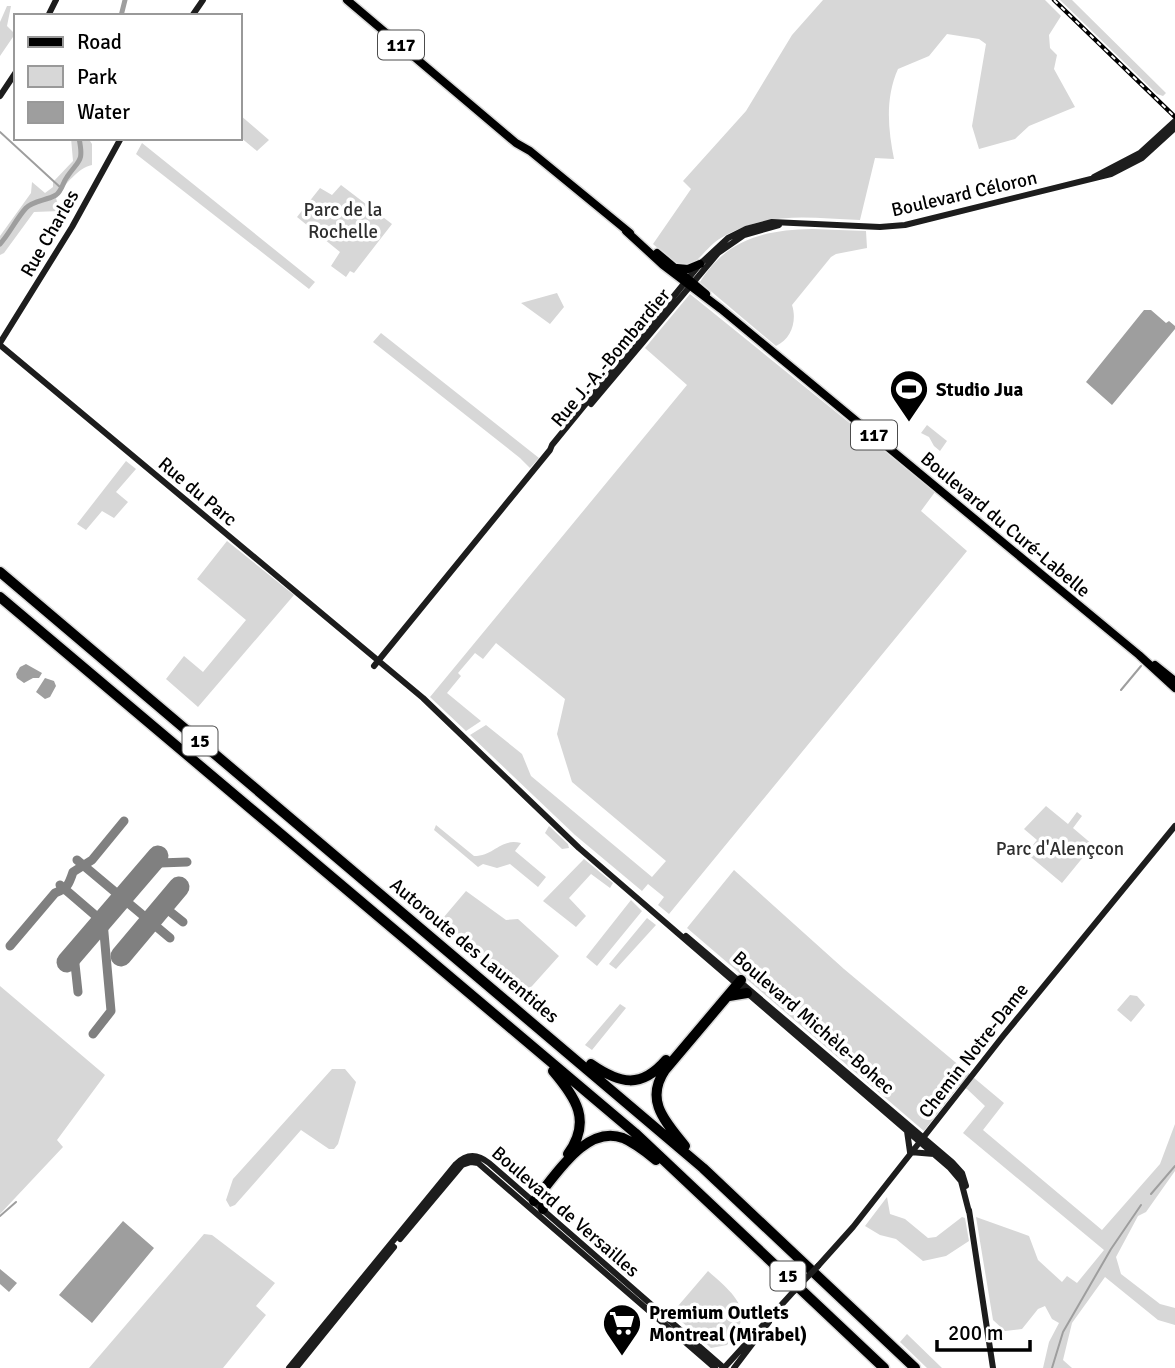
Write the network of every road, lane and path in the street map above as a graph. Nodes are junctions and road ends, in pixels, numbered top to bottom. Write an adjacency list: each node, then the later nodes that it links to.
1 (347, 0): 9 (main road, Boulevard du Curé-Labelle / 117)
2 (14, 75): 3 (street)
3 (0, 96)
4 (1175, 121): 7 (street, Boulevard Céloron)
5 (1175, 128): 7 (street, Boulevard Céloron)
6 (120, 140): 13 (street, Rue Charles)
7 (1093, 177): 8 (street, Boulevard Céloron)
8 (799, 223): 10 (street, Boulevard Céloron); 12 (street, Boulevard Céloron)
9 (626, 230): 11 (main road, Boulevard du Curé-Labelle / 117); 12 (main road, Boulevard du Curé-Labelle / 117)
10 (700, 264): 11 (main road); 12 (street, Boulevard Céloron)
11 (675, 268): 12 (main road, Boulevard du Curé-Labelle / 117)
12 (688, 282): 16 (street, Rue J.-A.-Bombardier); 18 (main road, Boulevard du Curé-Labelle / 117)
13 (0, 344): 19 (street, Rue du Parc)
14 (0, 570): 27 (highway, Autoroute des Laurentides / 15)
15 (0, 597): 28 (highway, Autoroute des Laurentides / 15)
16 (415, 615): 17 (street, Rue J.-A.-Bombardier); 19 (street, Rue J.-A.-Bombardier)
17 (389, 649): 19 (street, Rue J.-A.-Bombardier); 20 (street)
18 (1141, 656): 21 (main road, Boulevard du Curé-Labelle / 117); 22 (main road, Boulevard du Curé-Labelle / 117)
19 (378, 661): 20 (street, Boulevard Michèle-Bohec)
20 (393, 674): 24 (street, Boulevard Michèle-Bohec)
21 (1175, 681)
22 (1175, 688)
23 (1175, 826): 30 (street, Chemin Notre-Dame)
24 (737, 981): 25 (street, Boulevard Michèle-Bohec); 26 (highway); 27 (highway); 30 (street, Boulevard Michèle-Bohec)
25 (747, 993): 26 (highway); 29 (street, Boulevard Michèle-Bohec)
26 (729, 996): 33 (highway)
27 (560, 1045): 33 (highway, Autoroute des Laurentides / 15)
28 (533, 1047): 34 (highway, Autoroute des Laurentides / 15); 36 (highway)
29 (908, 1131): 30 (street, Boulevard Michèle-Bohec); 31 (street)
30 (921, 1139): 31 (street, Chemin Notre-Dame); 32 (street, Boulevard Michèle-Bohec); 38 (street, Boulevard Michèle-Bohec)
31 (910, 1152): 32 (street); 39 (street, Chemin Notre-Dame, bridge)
32 (936, 1155): 38 (street, Boulevard Michèle-Bohec)
33 (703, 1168): 48 (highway, Autoroute des Laurentides / 15)
34 (687, 1181): 35 (highway); 47 (highway, Autoroute des Laurentides / 15)
35 (545, 1188): 36 (highway); 37 (highway)
36 (530, 1202): 37 (street, Boulevard de Versailles); 42 (street, Boulevard de Versailles); 43 (street, Boulevard de Versailles); 44 (street, Boulevard de Versailles)
37 (543, 1209): 41 (street, Boulevard de Versailles)
38 (969, 1212): 49 (street, Boulevard Michèle-Bohec)
39 (794, 1291): 40 (street, Chemin Notre-Dame); 46 (street, Chemin Notre-Dame)
40 (736, 1354): 41 (street); 45 (street, Chemin Notre-Dame)
41 (712, 1358): 45 (street, Boulevard de Versailles)
42 (289, 1368)
43 (296, 1368)
44 (715, 1368)
45 (724, 1368)
46 (734, 1368)
47 (884, 1368)
48 (915, 1368)
49 (993, 1368)

